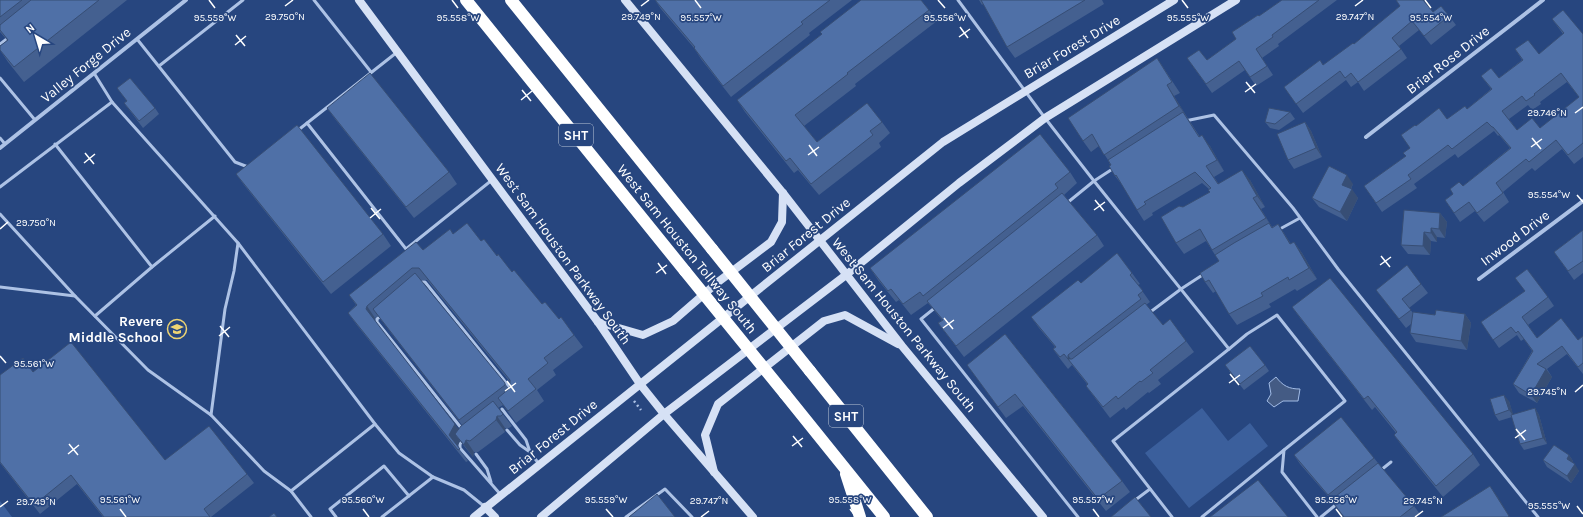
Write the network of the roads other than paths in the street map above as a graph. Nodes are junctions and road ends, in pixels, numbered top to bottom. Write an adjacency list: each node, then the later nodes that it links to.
1 (186, 0): 13 (street, Valley Forge Drive)
2 (243, 0): 16 (lane)
3 (314, 0): 17 (lane)
4 (359, 0): 15 (main road, West Sam Houston Parkway South)
5 (466, 0): 75 (highway, West Sam Houston Tollway South / SHT, bridge)
6 (511, 0): 98 (highway, West Sam Houston Tollway South / SHT, bridge)
7 (625, 0): 37 (main road, West Sam Houston Parkway South)
8 (958, 0): 20 (lane)
9 (1174, 0): 20 (main road, Briar Forest Drive)
10 (1236, 0): 22 (main road)
11 (1543, 0): 27 (street, Briar Rose Drive)
12 (12, 34): 14 (lane)
13 (137, 39): 16 (lane); 18 (street, Valley Forge Drive)
14 (0, 44)
15 (397, 52): 17 (lane); 34 (main road, West Sam Houston Parkway South)
16 (159, 66): 33 (lane)
17 (371, 72): 24 (lane)
18 (94, 73): 21 (lane); 23 (street, Valley Forge Drive)
19 (0, 78): 23 (lane)
20 (1025, 90): 22 (lane); 44 (main road, Briar Forest Drive)
21 (112, 102): 30 (lane); 41 (lane)
22 (1045, 118): 35 (lane); 48 (main road)
23 (34, 120): 29 (street, Valley Forge Drive)
24 (307, 123): 26 (lane); 34 (lane)
25 (1181, 124): 42 (lane)
26 (293, 135)
27 (1366, 137)
28 (0, 138): 29 (lane)
29 (5, 144): 31 (street, Valley Forge Drive)
30 (55, 144): 36 (lane); 46 (lane)
31 (0, 148)
32 (1121, 164): 35 (lane)
33 (251, 168)
34 (492, 180): 58 (main road, West Sam Houston Parkway South)
35 (1094, 181): 39 (lane); 52 (lane)
36 (0, 187)
37 (783, 193): 44 (main road, West Sam Houston Parkway South); 58 (main road)
38 (1583, 201): 49 (street, Inwood Drive)
39 (1063, 206)
40 (0, 214): 53 (lane)
41 (215, 216): 45 (lane); 46 (lane)
42 (1300, 218): 43 (lane); 105 (lane)
43 (1273, 232)
44 (820, 240): 48 (main road, West Sam Houston Parkway South); 61 (main road, Briar Forest Drive)
45 (238, 243): 67 (lane); 68 (lane)
46 (152, 267): 57 (lane)
47 (1207, 272): 52 (lane)
48 (846, 275): 59 (main road, West Sam Houston Parkway South); 66 (main road)
49 (1479, 279)
50 (416, 286): 62 (lane)
51 (0, 287): 53 (lane)
52 (1181, 289): 56 (lane); 60 (lane)
53 (75, 296): 57 (lane)
54 (939, 305): 100 (lane)
55 (384, 313): 79 (lane)
56 (1146, 315)
57 (95, 316): 67 (lane)
58 (598, 322): 61 (main road, West Sam Houston Parkway South)
59 (902, 346): 77 (main road); 99 (main road, West Sam Houston Parkway South)
60 (1229, 349): 70 (lane); 80 (lane)
61 (640, 384): 66 (main road, West Sam Houston Parkway South); 74 (main road, Briar Forest Drive)
62 (515, 393)
63 (506, 405): 64 (lane)
64 (502, 409): 65 (lane); 71 (lane)
65 (497, 412)
66 (664, 414): 77 (main road, West Sam Houston Parkway South); 92 (main road)
67 (211, 415): 81 (lane)
68 (375, 424): 78 (lane); 81 (lane)
69 (507, 430): 71 (lane)
70 (1284, 450): 102 (lane); 103 (lane)
71 (530, 452): 74 (lane)
72 (476, 454): 79 (lane)
73 (1391, 462): 76 (lane)
74 (539, 464): 82 (main road, Briar Forest Drive)
75 (843, 467): 96 (highway); 97 (highway, West Sam Houston Tollway South / SHT)
76 (1379, 472)
77 (714, 473): 95 (main road, West Sam Houston Parkway South)
78 (433, 476): 83 (lane); 86 (lane)
79 (491, 483): 82 (lane)
80 (1150, 489): 85 (lane); 101 (lane)
81 (291, 491): 87 (lane)
82 (501, 495): 86 (main road, Briar Forest Drive)
83 (409, 496): 88 (lane); 89 (lane)
84 (1344, 499): 104 (lane)
85 (1132, 503)
86 (485, 507): 90 (main road, Briar Forest Drive); 91 (main road)
87 (311, 517)
88 (336, 517)
89 (382, 517)
90 (474, 517)
91 (495, 517)
92 (541, 517)
93 (626, 517): 94 (lane)
94 (692, 517)
95 (753, 517)
96 (860, 517)
97 (884, 517)
98 (927, 517)
99 (1042, 517)
100 (1078, 517)
101 (1172, 517)
102 (1202, 517)
103 (1316, 517)
104 (1321, 517)
105 (1538, 517)

